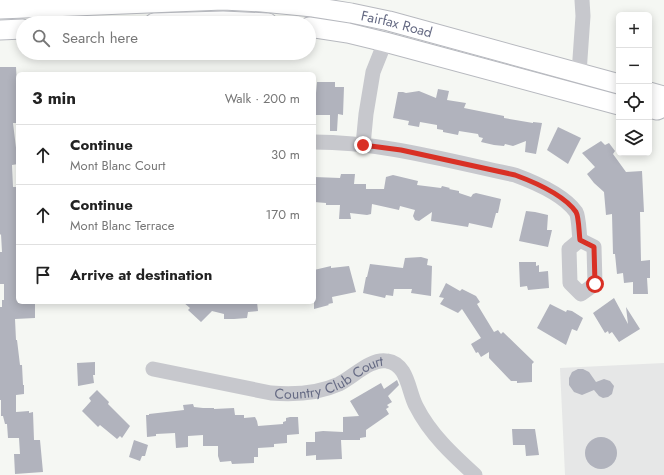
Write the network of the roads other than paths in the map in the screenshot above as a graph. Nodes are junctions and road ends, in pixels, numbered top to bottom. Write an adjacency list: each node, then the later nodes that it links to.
1 (582, 0): 9 (street)
2 (0, 9): 7 (main road, Fairfax Road)
3 (316, 28): 6 (main road, Fairfax Road)
4 (16, 29): 5 (main road)
5 (0, 30)
6 (385, 42): 7 (main road); 8 (main road, Fairfax Road); 19 (street)
7 (496, 50): 9 (main road, Fairfax Road)
8 (476, 66): 9 (main road); 13 (main road, Fairfax Road)
9 (579, 73): 10 (main road, Fairfax Road)
10 (616, 83)
11 (652, 93): 12 (main road)
12 (664, 96)
13 (616, 103)
14 (664, 107): 15 (main road)
15 (652, 109)
16 (652, 114): 17 (main road)
17 (664, 118)
18 (316, 142): 19 (street)
19 (363, 145): 20 (street)
20 (580, 240)
21 (153, 369): 22 (street, Country Club Court)
22 (475, 475)

